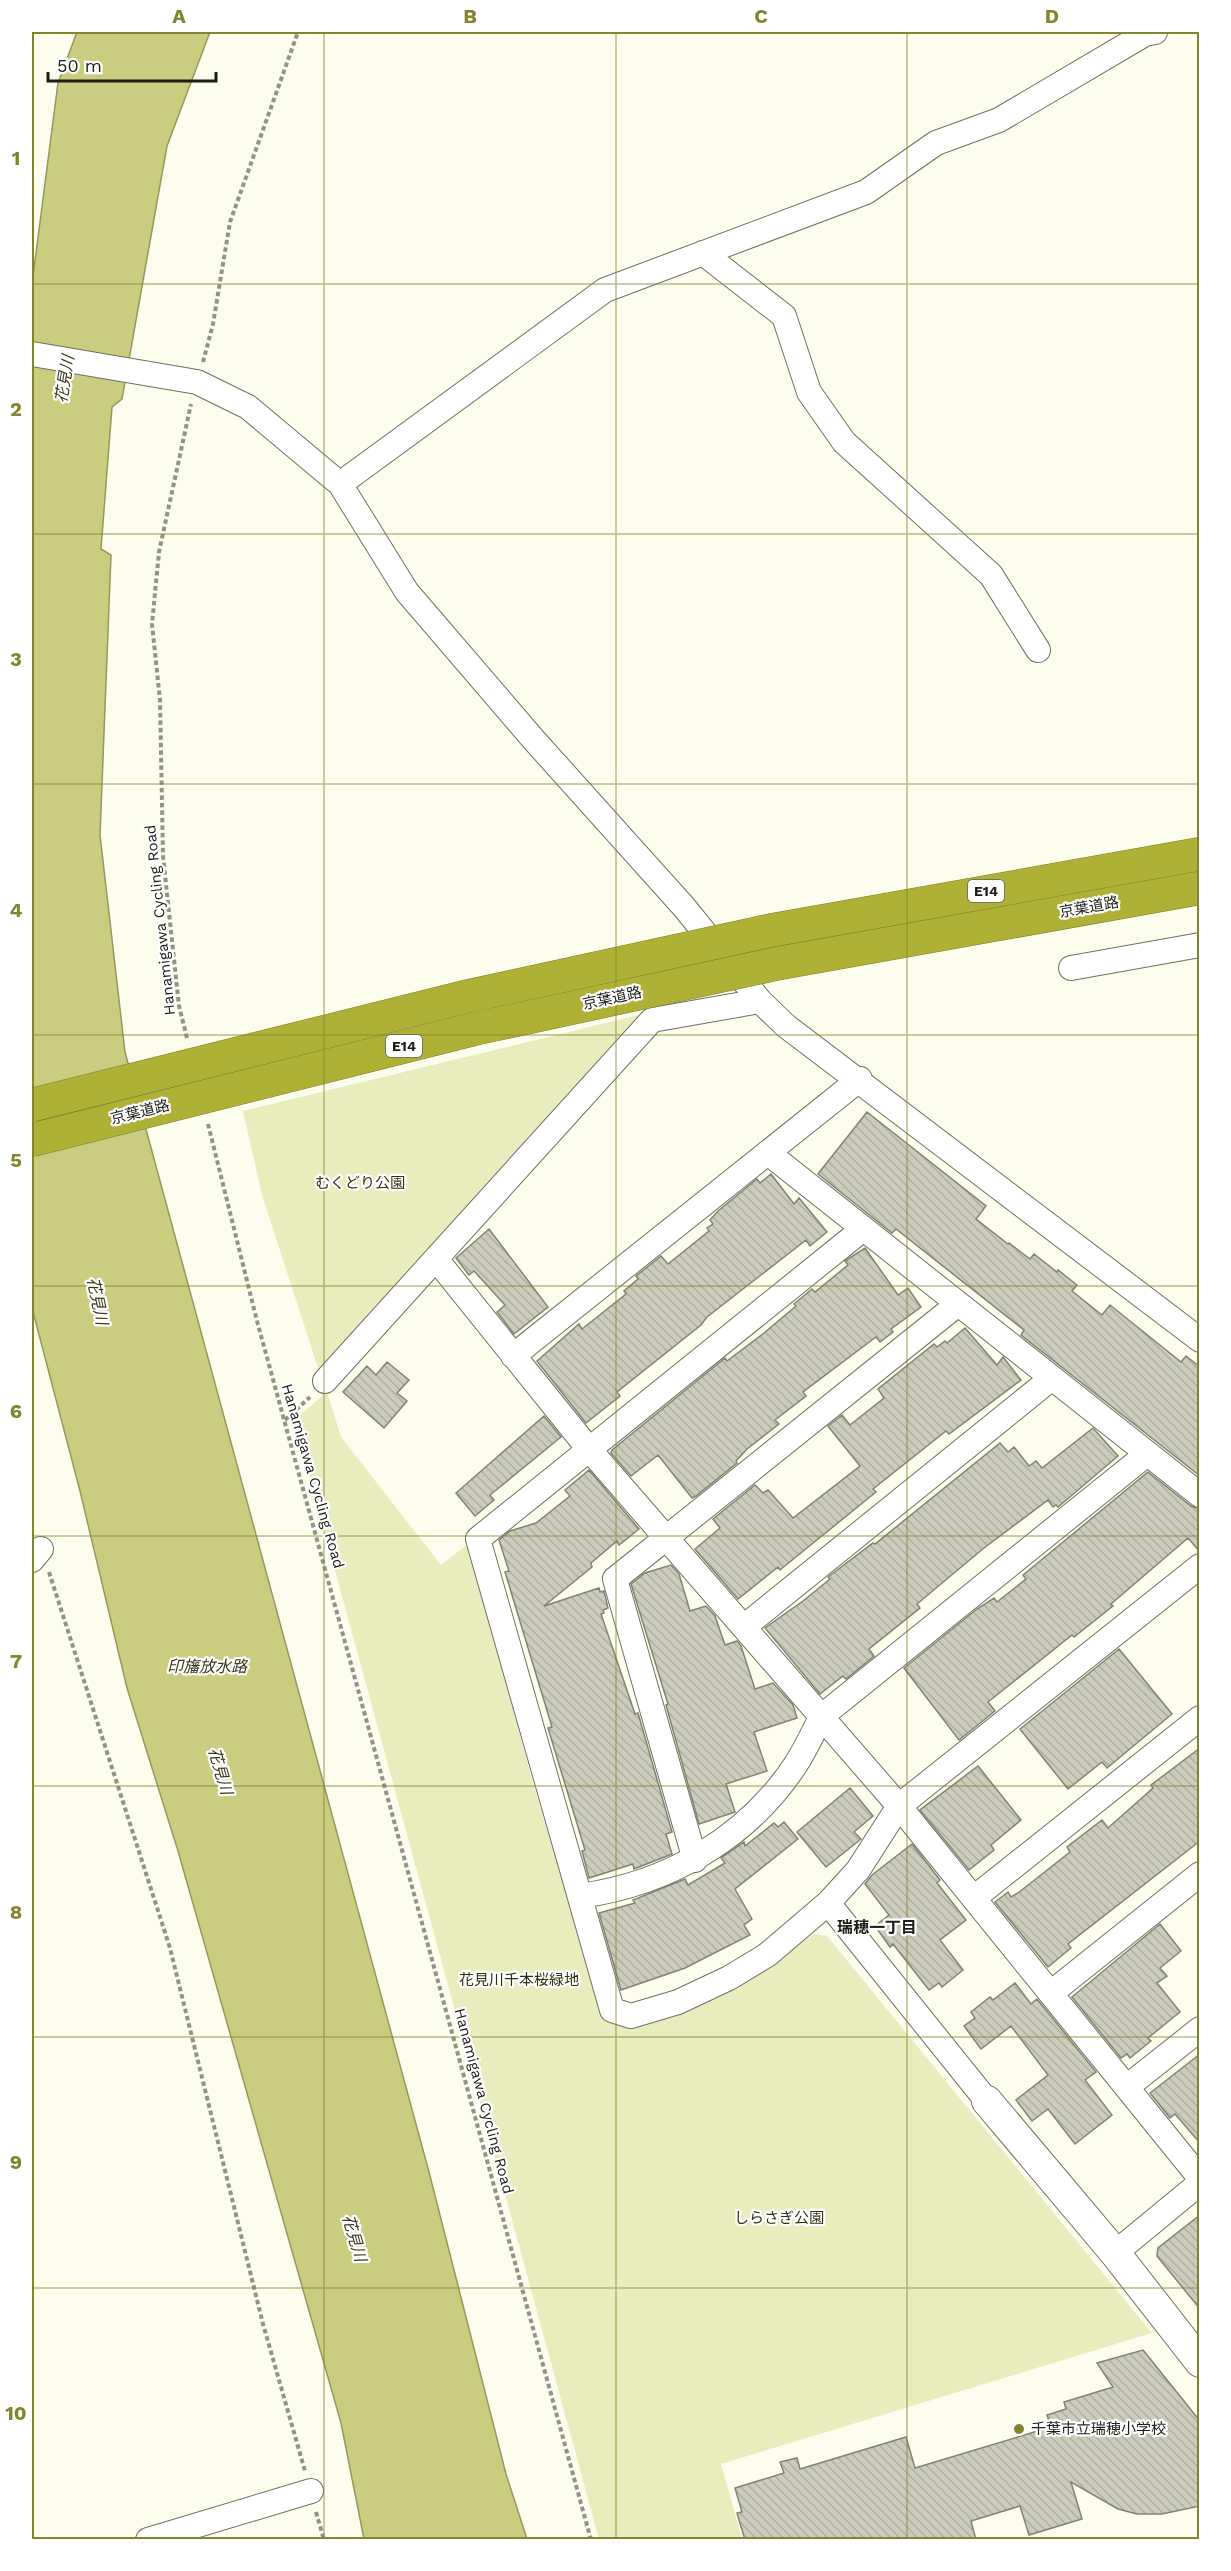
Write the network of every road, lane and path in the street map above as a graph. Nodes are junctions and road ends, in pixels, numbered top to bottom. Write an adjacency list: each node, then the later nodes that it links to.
1 (298, 32): 5 (path)
2 (1155, 32): 3 (street)
3 (704, 253): 7 (street); 8 (street)
4 (32, 354): 7 (street)
5 (202, 368)
6 (191, 401): 14 (path, Hanamigawa Cycling Road)
7 (340, 484): 13 (street)
8 (1038, 650)
9 (1200, 854): 16 (highway, E14, bridge)
10 (1200, 888): 18 (highway, 京葉道路 / E14, bridge)
11 (1200, 945): 12 (street)
12 (1071, 968)
13 (760, 1001): 15 (street); 21 (street)
14 (190, 1049)
15 (860, 1079): 19 (street); 23 (street)
16 (32, 1105)
17 (206, 1114): 27 (path, Hanamigawa Cycling Road)
18 (32, 1140)
19 (768, 1153): 20 (street); 24 (street)
20 (863, 1229): 22 (street); 28 (street)
21 (436, 1259): 24 (street); 26 (street)
22 (958, 1304): 25 (street); 31 (street)
23 (1200, 1340)
24 (513, 1356): 28 (street)
25 (1052, 1378): 29 (street); 34 (street)
26 (325, 1381): 27 (path)
27 (285, 1421): 54 (path, Hanamigawa Cycling Road)
28 (588, 1448): 31 (street); 40 (street)
29 (1147, 1454): 30 (street); 35 (street)
30 (1200, 1495)
31 (666, 1538): 34 (street); 38 (street)
32 (37, 1554): 51 (path)
33 (1200, 1566): 37 (street)
34 (745, 1626): 35 (street)
35 (822, 1716): 37 (street); 38 (street)
36 (1200, 1718): 41 (street)
37 (899, 1806): 41 (street); 42 (street)
38 (695, 1860): 40 (street)
39 (1200, 1874): 43 (street)
40 (580, 1896): 42 (street)
41 (974, 1898): 43 (street)
42 (828, 1904): 46 (street)
43 (1051, 1993): 45 (street)
44 (1200, 2029): 45 (street)
45 (1128, 2086): 47 (street)
46 (987, 2101): 49 (street)
47 (1200, 2178)
48 (1200, 2183): 49 (street)
49 (1115, 2253): 50 (street)
50 (1200, 2362)
51 (311, 2491): 52 (street); 53 (path)
52 (148, 2540)
53 (324, 2540)
54 (591, 2540)

